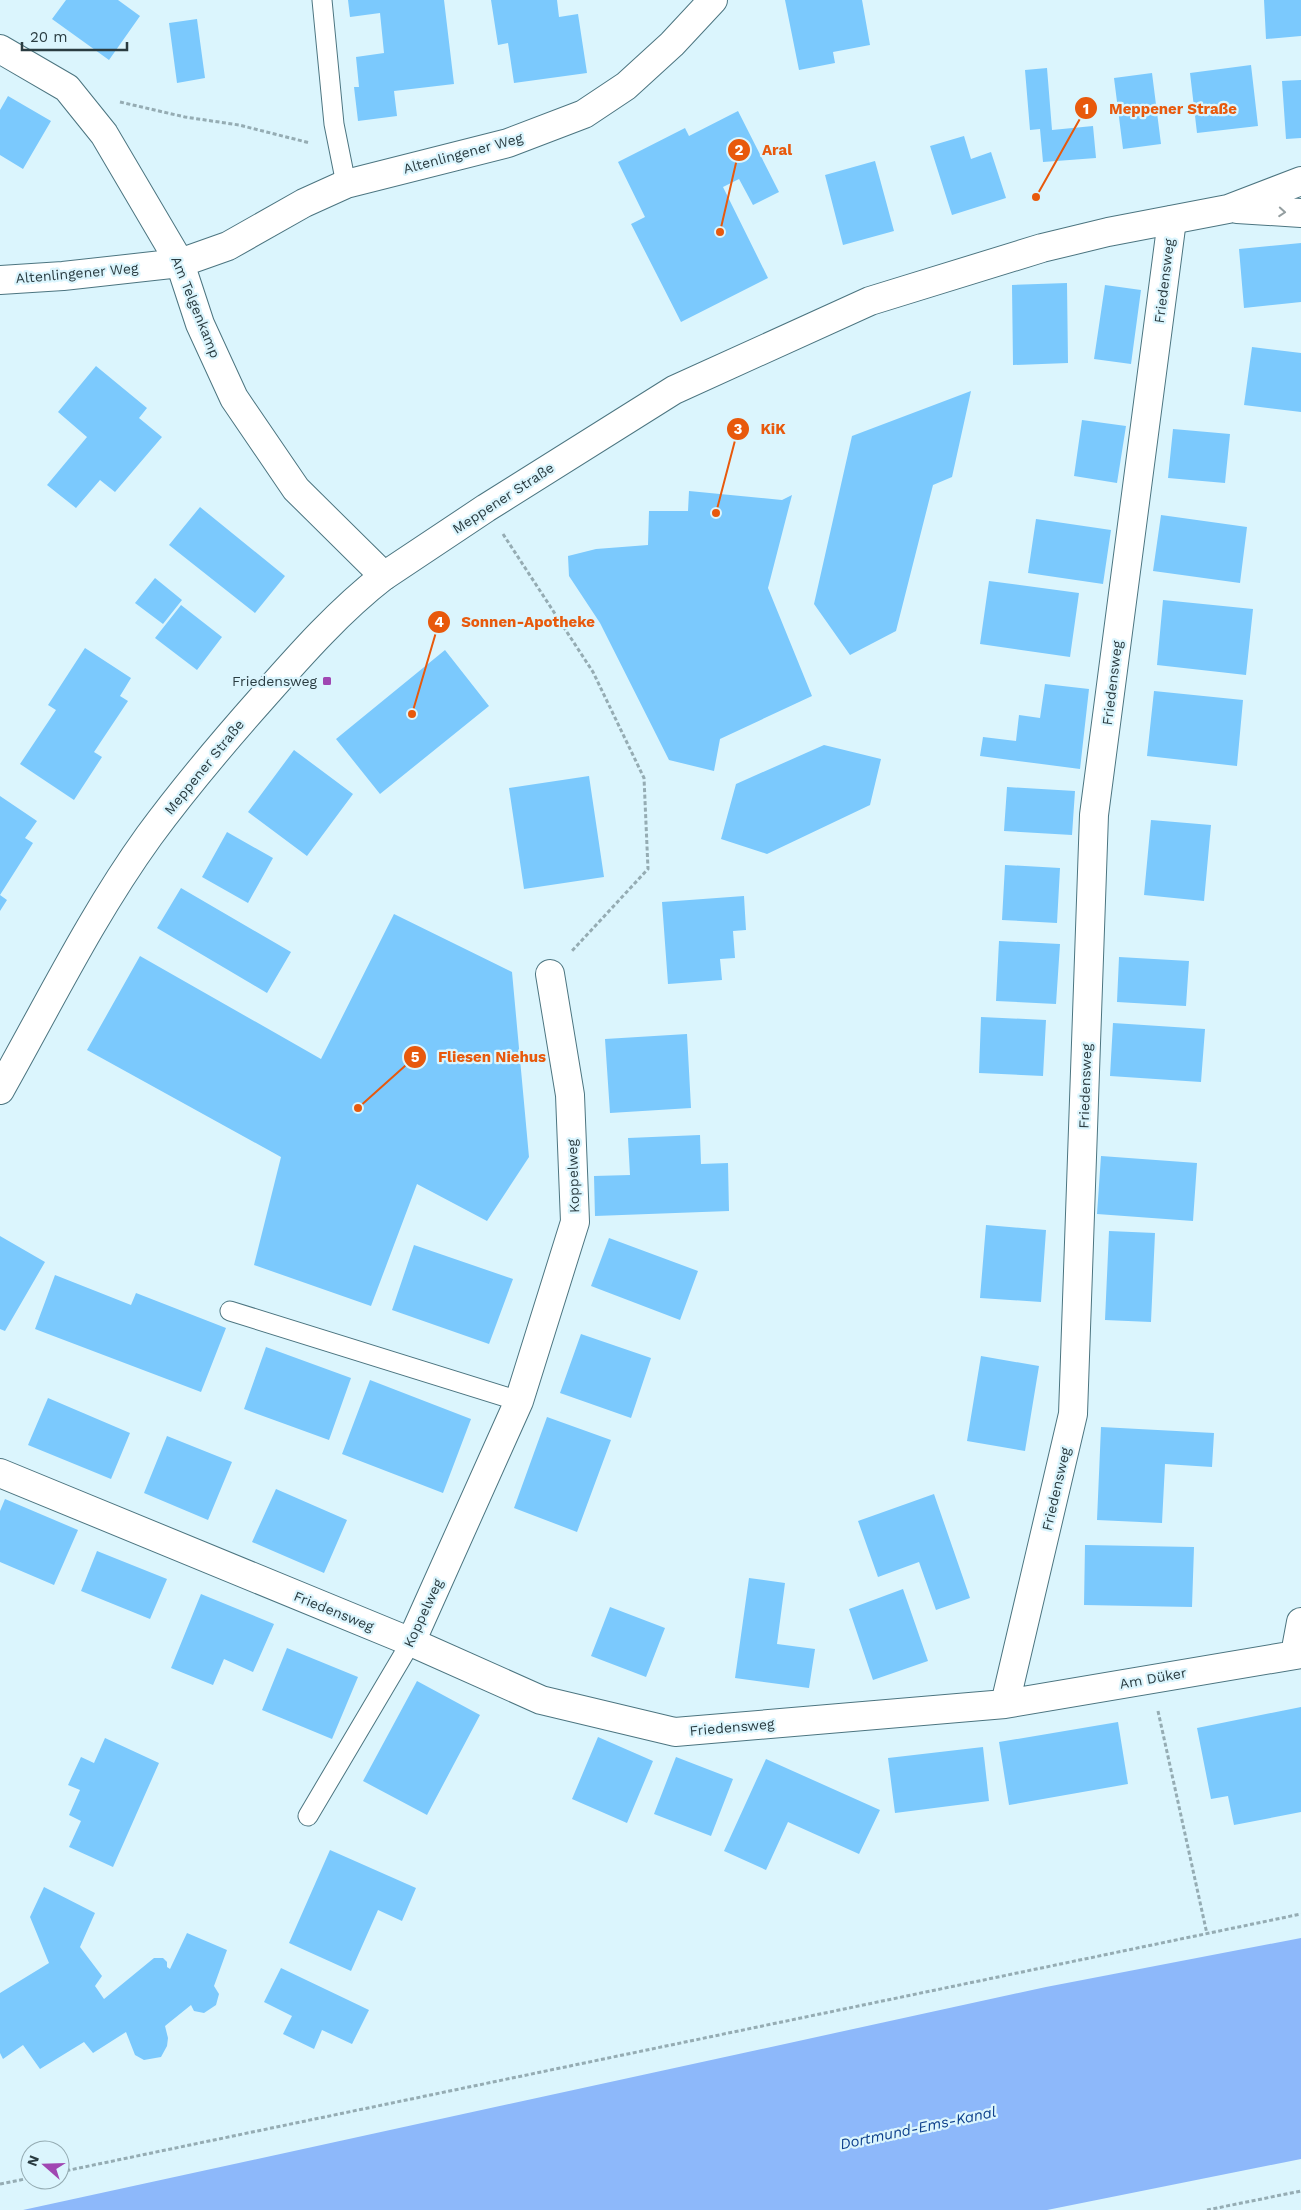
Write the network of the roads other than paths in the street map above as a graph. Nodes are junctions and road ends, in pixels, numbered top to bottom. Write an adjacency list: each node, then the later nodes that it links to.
1 (322, 0): 5 (lane)
2 (713, 0): 5 (street, Altenlingener Weg)
3 (0, 50): 9 (street, Am Telgenkamp)
4 (1301, 181): 6 (street, Meppener Straße)
5 (346, 184): 9 (street, Altenlingener Weg)
6 (1228, 209): 7 (street, Meppener Straße, one-way to 7); 8 (street, Meppener Straße)
7 (1301, 214)
8 (1172, 220): 11 (street, Meppener Straße); 20 (street, Friedensweg)
9 (180, 263): 10 (street, Altenlingener Weg); 11 (street, Am Telgenkamp)
10 (0, 280)
11 (384, 576): 13 (street, Meppener Straße)
12 (550, 974): 15 (street, Koppelweg)
13 (0, 1090)
14 (230, 1311): 15 (lane)
15 (518, 1401): 18 (street, Koppelweg)
16 (0, 1474): 18 (street, Friedensweg)
17 (1301, 1622): 19 (street)
18 (411, 1642): 20 (street, Friedensweg); 21 (lane, Koppelweg)
19 (1298, 1654): 20 (street, Am Düker)
20 (1005, 1704)
21 (308, 1816)

